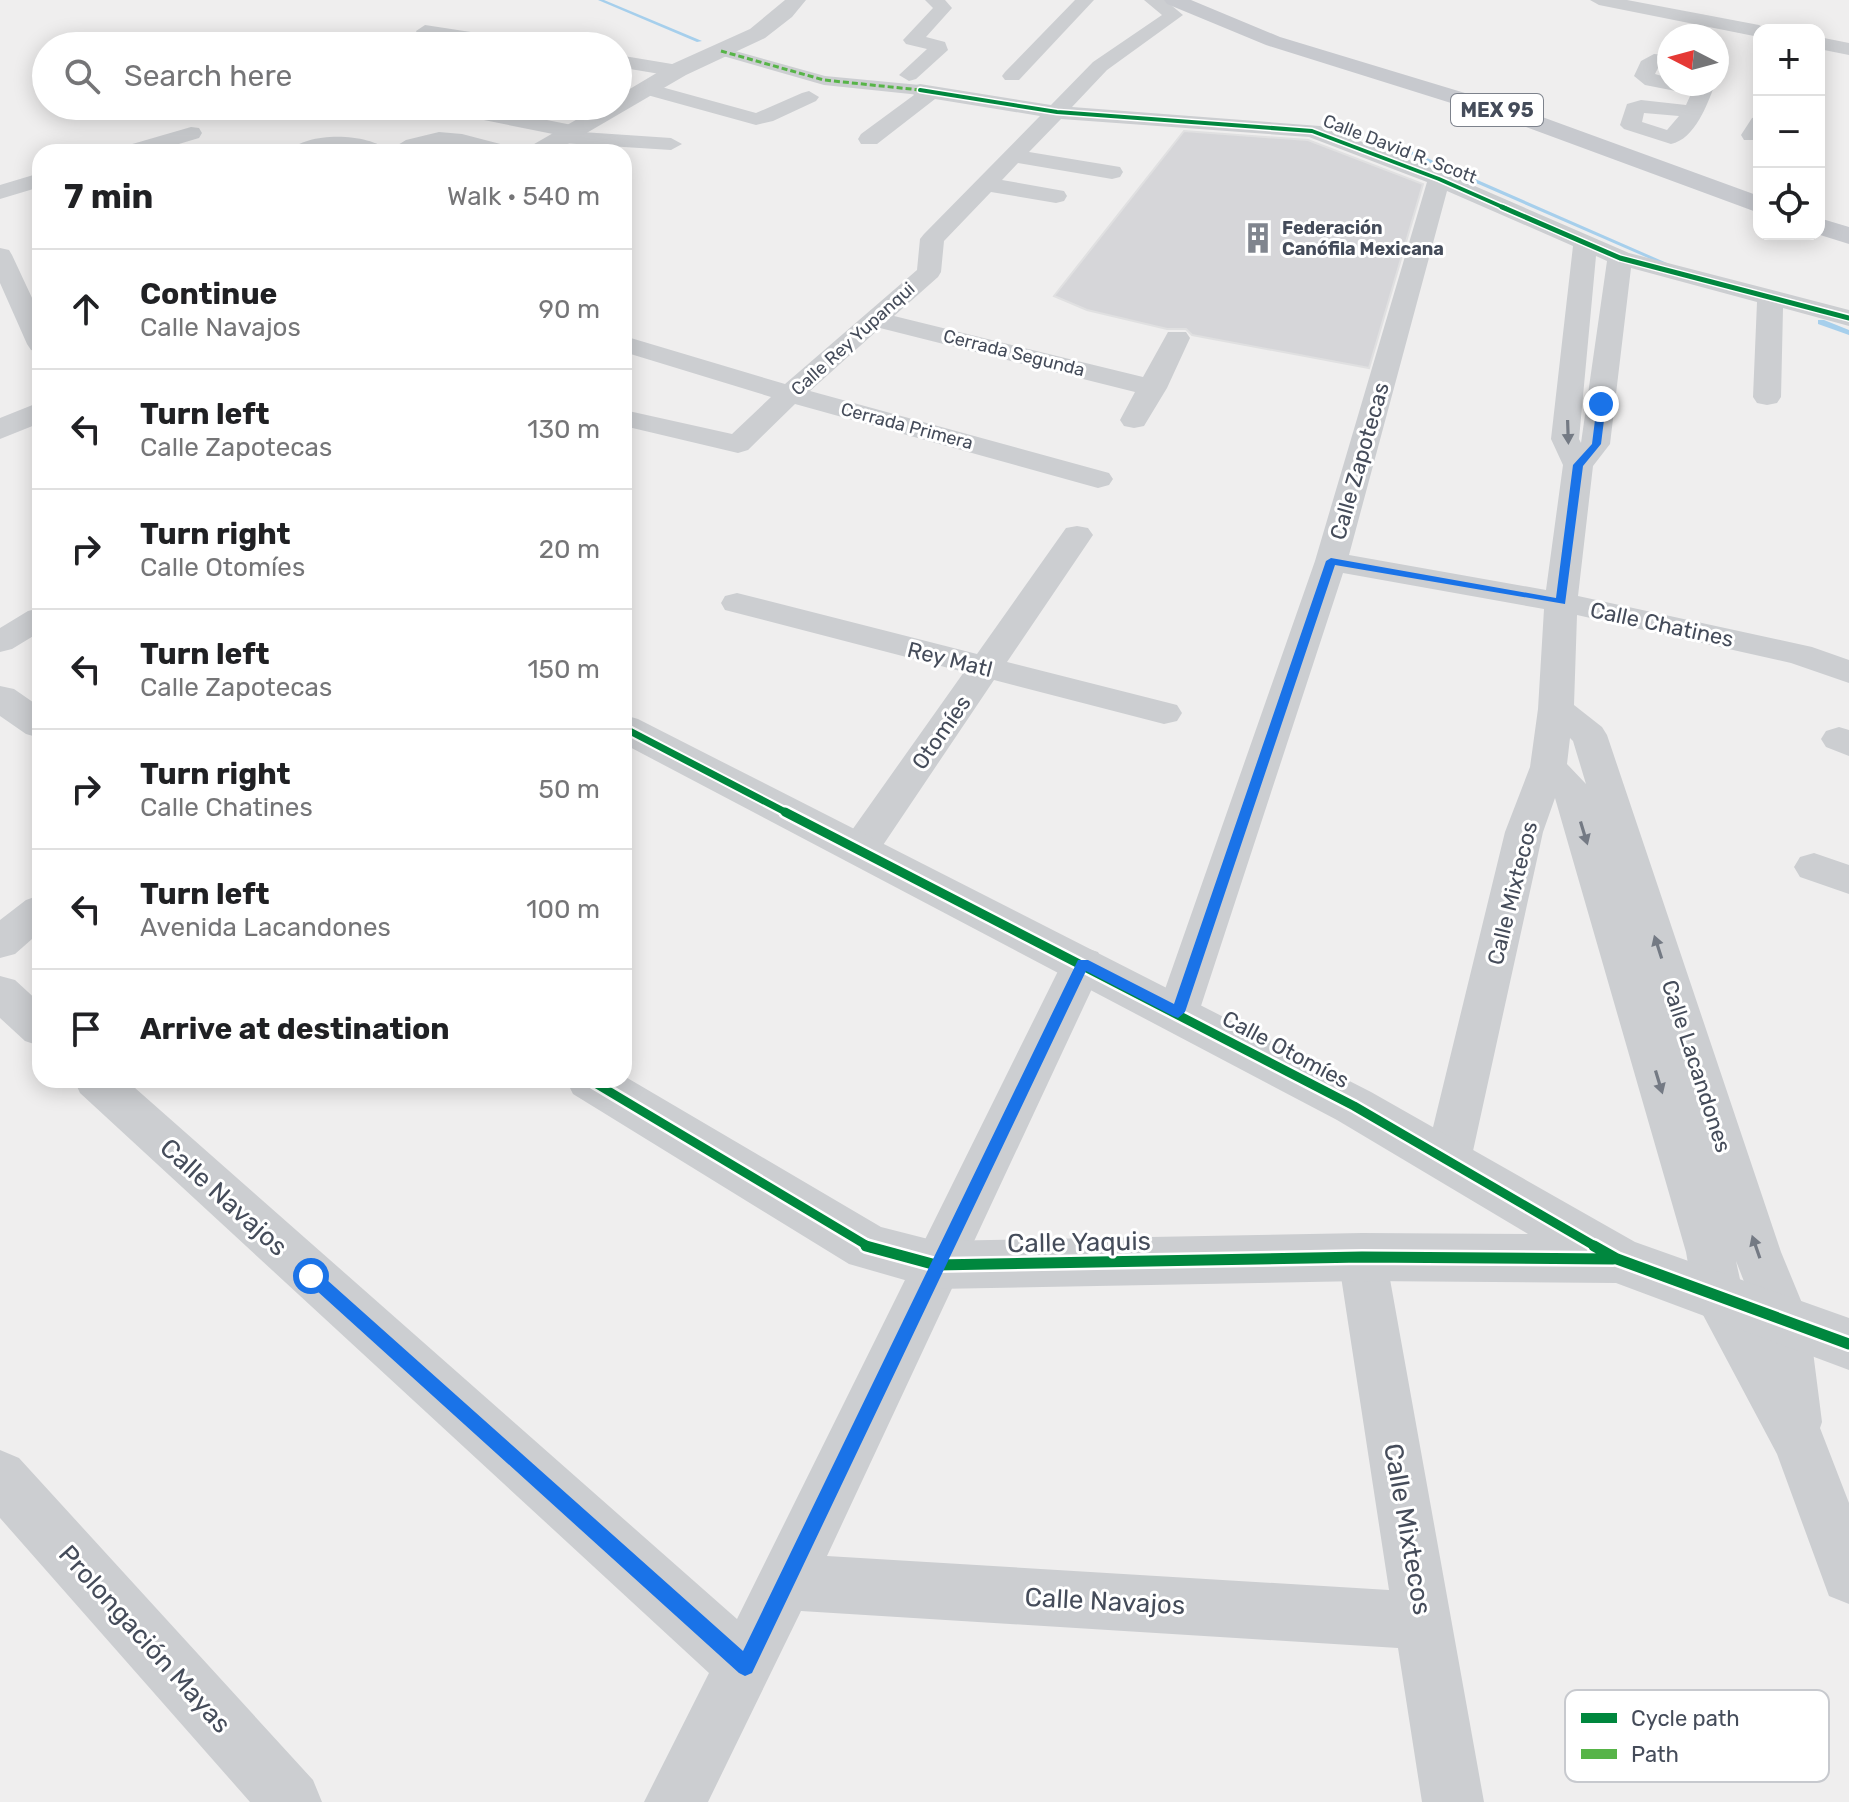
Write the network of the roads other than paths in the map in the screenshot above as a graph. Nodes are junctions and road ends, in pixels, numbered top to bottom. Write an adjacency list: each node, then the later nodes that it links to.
1 (796, 0): 14 (street)
2 (934, 0): 20 (street)
3 (1085, 0): 18 (street)
4 (1153, 0): 26 (street, Calle Rey Yupanqui)
5 (1174, 0): 8 (main road, MEX 95)
6 (1197, 0): 8 (main road, MEX 95)
7 (1599, 0): 9 (street)
8 (1233, 24): 48 (main road, MEX 95)
9 (1753, 30)
10 (425, 31): 11 (street)
11 (432, 32)
12 (1825, 44): 13 (street)
13 (1849, 49)
14 (721, 51): 17 (street); 20 (street)
15 (1657, 60): 19 (street)
16 (632, 62): 17 (street)
17 (678, 71): 21 (street)
18 (1012, 76)
19 (1657, 82)
20 (920, 86): 25 (street, Calle David R. Scott); 33 (street)
21 (647, 89): 23 (street); 24 (street)
22 (1700, 96): 27 (street)
23 (809, 97)
24 (632, 98)
25 (971, 98): 26 (street, Calle David R. Scott); 28 (street)
26 (1057, 112): 41 (street, Calle Rey Yupanqui); 43 (street, Calle David R. Scott)
27 (1694, 112)
28 (946, 115)
29 (506, 120): 32 (street)
30 (592, 120): 32 (street)
31 (191, 133): 34 (street)
32 (567, 134): 39 (street); 40 (street)
33 (869, 139)
34 (156, 144)
35 (323, 144): 36 (street)
36 (352, 144)
37 (413, 144): 38 (street)
38 (470, 144)
39 (550, 144)
40 (671, 144)
41 (1013, 156): 42 (street); 45 (street, Calle Rey Yupanqui)
42 (1112, 172)
43 (1439, 179): 51 (street, Calle David R. Scott); 76 (street, Calle Zapotecas)
44 (32, 182): 46 (street)
45 (985, 184): 47 (street); 58 (street, Calle Rey Yupanqui)
46 (0, 192)
47 (1056, 196)
48 (1753, 203)
49 (1825, 228): 50 (main road)
50 (1849, 236)
51 (1585, 243): 53 (street, Calle David R. Scott); 54 (street)
52 (0, 255): 59 (street)
53 (1620, 258): 55 (street, Calle David R. Scott); 56 (street)
54 (1580, 298): 56 (street); 61 (street)
55 (1770, 299): 57 (street, Calle David R. Scott); 66 (street)
56 (1614, 304): 63 (street)
57 (1849, 318)
58 (874, 319): 64 (street, Cerrada Segunda); 65 (street, Calle Rey Yupanqui)
59 (32, 326)
60 (1177, 338): 64 (street)
61 (1575, 341): 63 (street); 67 (street)
62 (632, 346): 65 (street, Cerrada Primera)
63 (1608, 347): 68 (street)
64 (1153, 388): 71 (street)
65 (791, 393): 70 (street, Calle Rey Yupanqui); 74 (street, Cerrada Primera)
66 (1767, 397)
67 (1569, 398): 68 (street); 73 (street, one-way to 73)
68 (1601, 404): 73 (street)
69 (32, 415): 72 (street)
70 (632, 420)
71 (1134, 420)
72 (0, 430)
73 (1578, 465): 77 (street, Calle Mixtecos)
74 (1098, 479)
75 (1077, 535): 81 (street, Otomíes)
76 (1331, 561): 77 (street, Calle Chatines); 94 (street, Calle Zapotecas)
77 (1561, 602): 82 (street, Calle Chatines); 84 (street, Calle Mixtecos)
78 (737, 603): 81 (street, Rey Matl)
79 (32, 623): 80 (street)
80 (0, 642)
81 (986, 668): 85 (street, Rey Matl); 89 (street, Otomíes)
82 (1849, 672)
83 (0, 698): 86 (street)
84 (1556, 709): 88 (street, Calle Mixtecos); 103 (street, Calle Lacandones, one-way to 84)
85 (1164, 713)
86 (32, 720)
87 (632, 732): 89 (street, Calle Otomíes)
88 (1548, 767): 98 (street, Calle Mixtecos); 102 (street, Calle Lacandones, one-way to 102)
89 (859, 850): 92 (street, Calle Otomíes)
90 (32, 917): 91 (street)
91 (0, 943)
92 (1083, 963): 94 (street, Calle Otomíes); 101 (street)
93 (0, 992): 95 (street)
94 (1178, 1012): 98 (street, Calle Otomíes)
95 (32, 1022)
96 (105, 1088): 110 (street, Calle Navajos)
97 (603, 1088): 101 (street, Calle Yaquis)
98 (1448, 1160): 100 (street, Calle Otomíes)
99 (1362, 1257): 100 (street, Calle Yaquis); 101 (street, Calle Yaquis); 109 (street, Calle Mixtecos)
100 (1617, 1259): 102 (street, Calle Otomíes)
101 (936, 1265): 108 (street)
102 (1719, 1298): 103 (street, Calle Otomíes); 105 (street, Calle Lacandones)
103 (1784, 1320): 104 (street, Calle Otomíes); 105 (street, Calle Lacandones)
104 (1849, 1344)
105 (1799, 1442): 107 (street, Calle Lacandones)
106 (0, 1477): 111 (street, Prolongación Mayas)
107 (1849, 1576)
108 (787, 1582): 109 (street, Calle Navajos); 110 (street)
109 (1423, 1621): 113 (street, Calle Mixtecos)
110 (745, 1666): 112 (street)
111 (291, 1802)
112 (675, 1802)
113 (1453, 1802)

